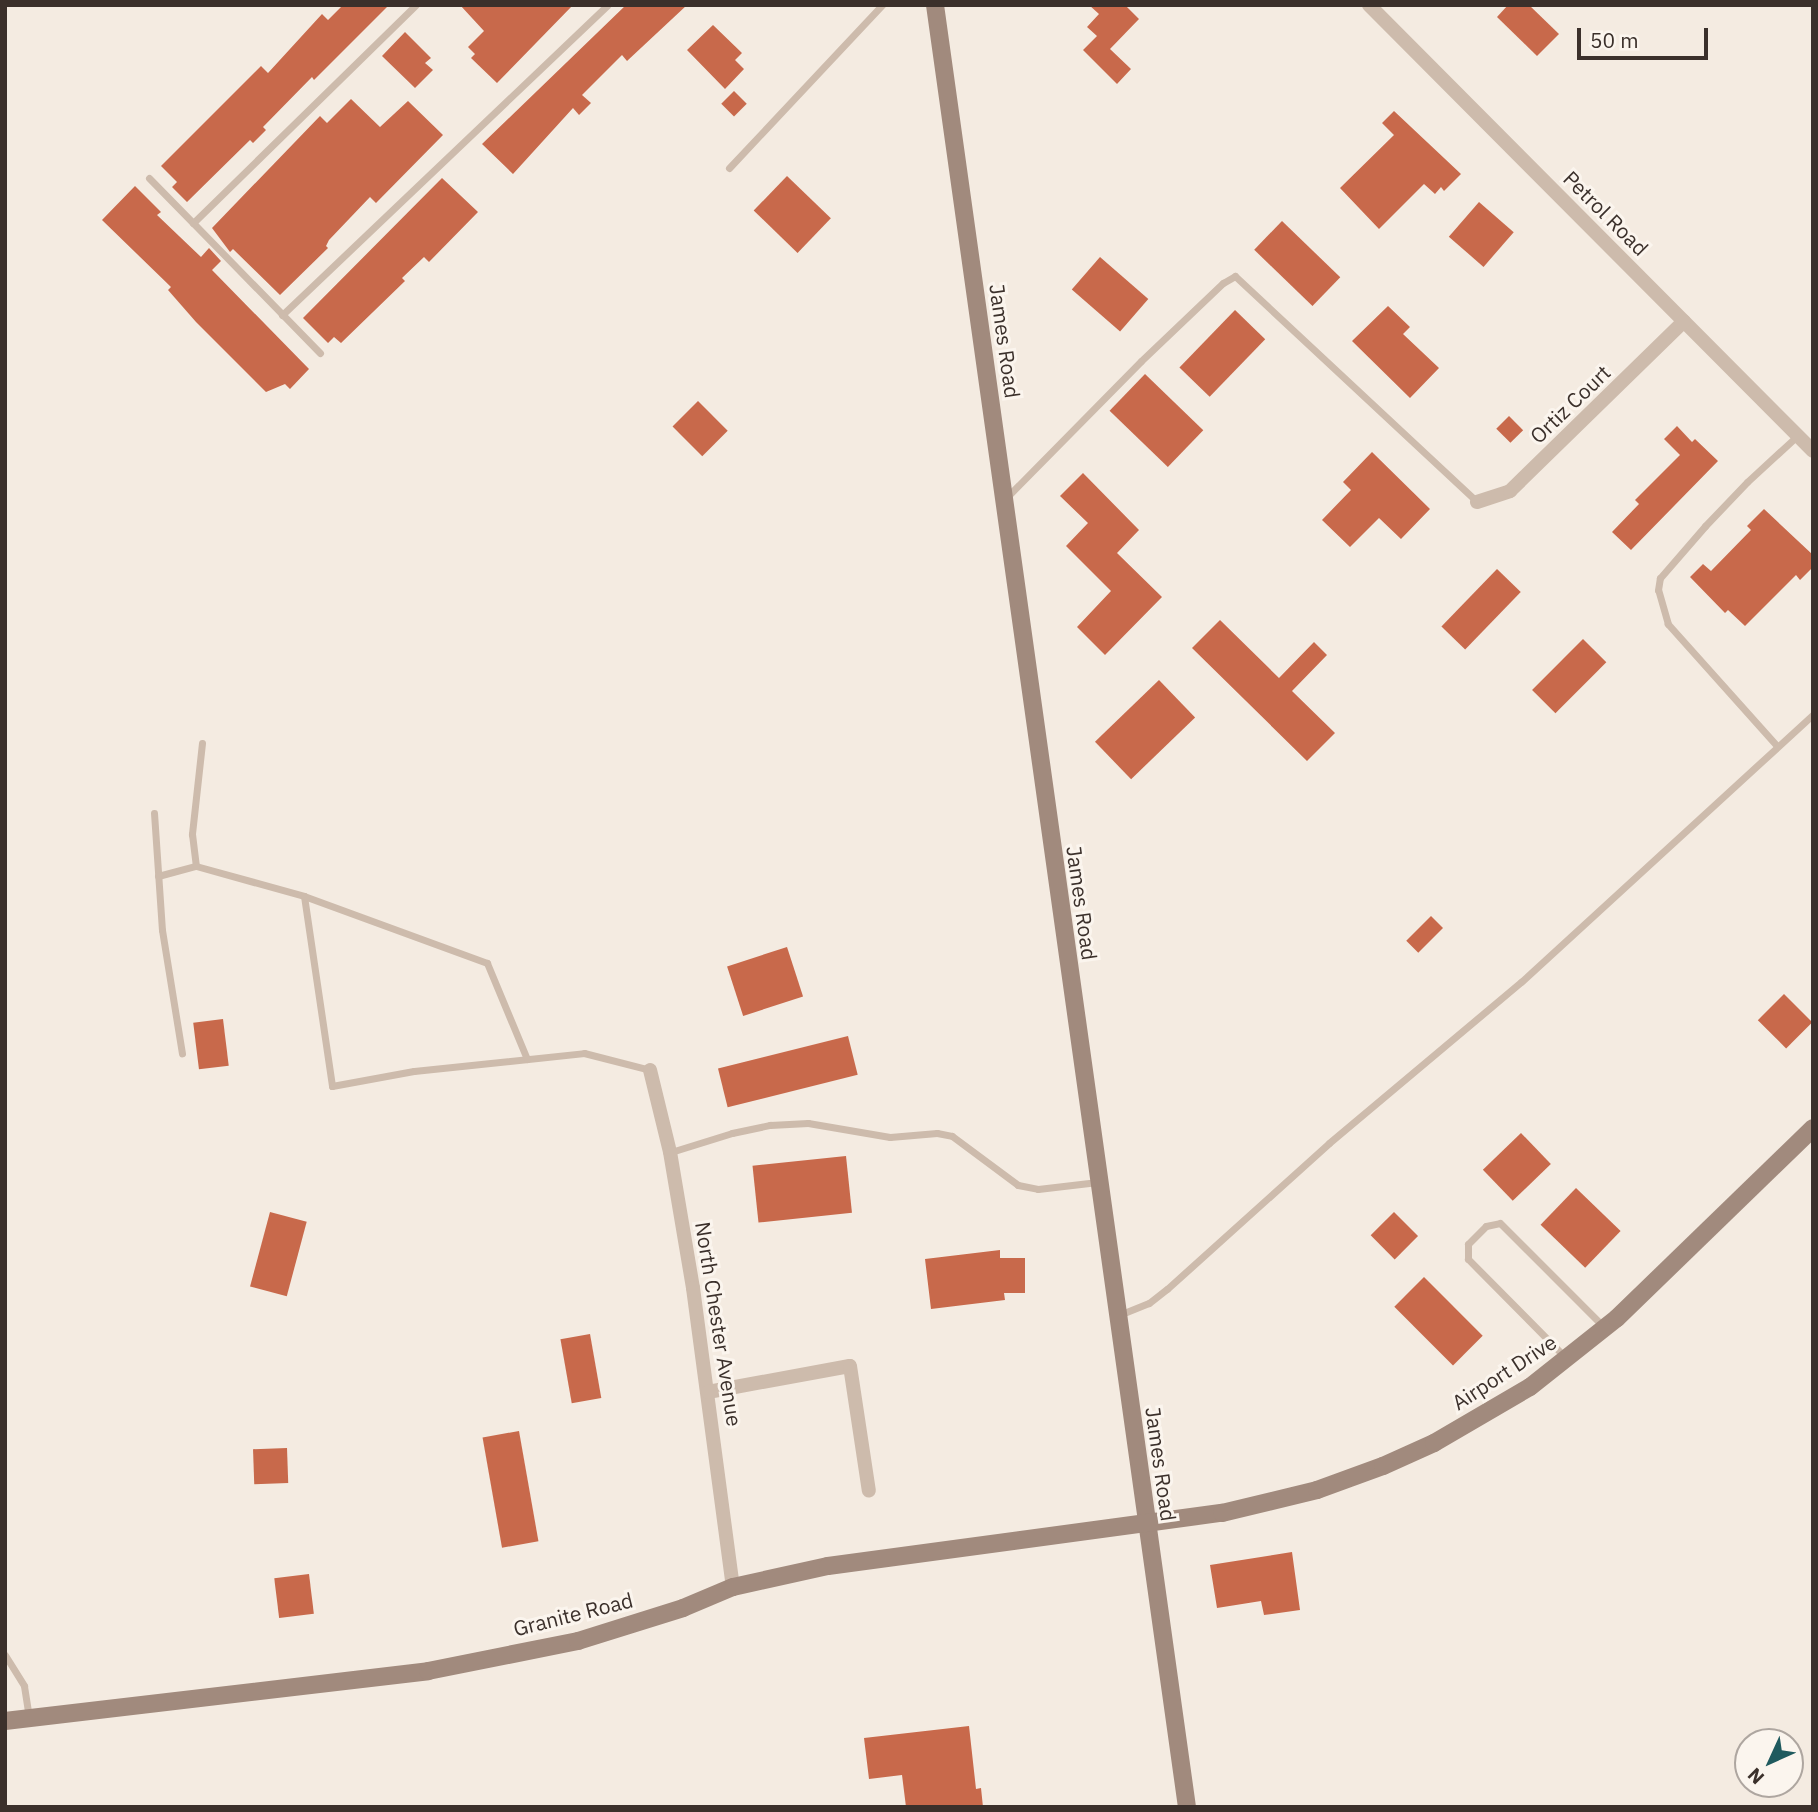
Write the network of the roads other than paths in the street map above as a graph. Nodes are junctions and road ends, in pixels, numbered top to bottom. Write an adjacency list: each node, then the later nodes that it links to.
1 (416, 5): 8 (lane)
2 (607, 5): 9 (lane)
3 (882, 5): 6 (lane)
4 (935, 5): 14 (main road, James Road)
5 (1380, 9): 10 (street, Petrol Road)
6 (729, 168)
7 (149, 178): 8 (lane)
8 (193, 223): 9 (lane)
9 (282, 315): 11 (lane)
10 (1684, 321): 12 (street, Petrol Road); 15 (street, Ortiz Court)
11 (320, 353)
12 (1797, 436): 13 (street, Petrol Road); 18 (lane)
13 (1813, 451)
14 (1004, 500): 15 (lane); 28 (main road, James Road)
15 (1477, 502)
16 (1813, 714): 18 (lane)
17 (202, 743): 20 (lane)
18 (1777, 746): 29 (lane)
19 (154, 813): 21 (lane)
20 (196, 866): 21 (lane); 22 (lane)
21 (158, 876): 23 (lane)
22 (304, 895): 24 (lane); 24 (lane)
23 (182, 1053)
24 (527, 1059): 25 (lane)
25 (650, 1070): 27 (street, North Chester Avenue)
26 (1813, 1128): 30 (main road, Airport Drive)
27 (670, 1153): 28 (lane); 32 (street, North Chester Avenue)
28 (1098, 1182): 29 (main road, James Road)
29 (1117, 1315): 34 (main road, James Road)
30 (1605, 1328): 31 (main road, Airport Drive); 31 (lane)
31 (1567, 1359): 34 (main road, Airport Drive)
32 (708, 1392): 33 (street); 35 (street, North Chester Avenue)
33 (869, 1491)
34 (1147, 1524): 35 (main road, Granite Road); 39 (main road, James Road)
35 (733, 1587): 37 (main road, Granite Road)
36 (5, 1656): 37 (lane)
37 (29, 1718): 38 (main road, Granite Road)
38 (5, 1721)
39 (1186, 1807)

